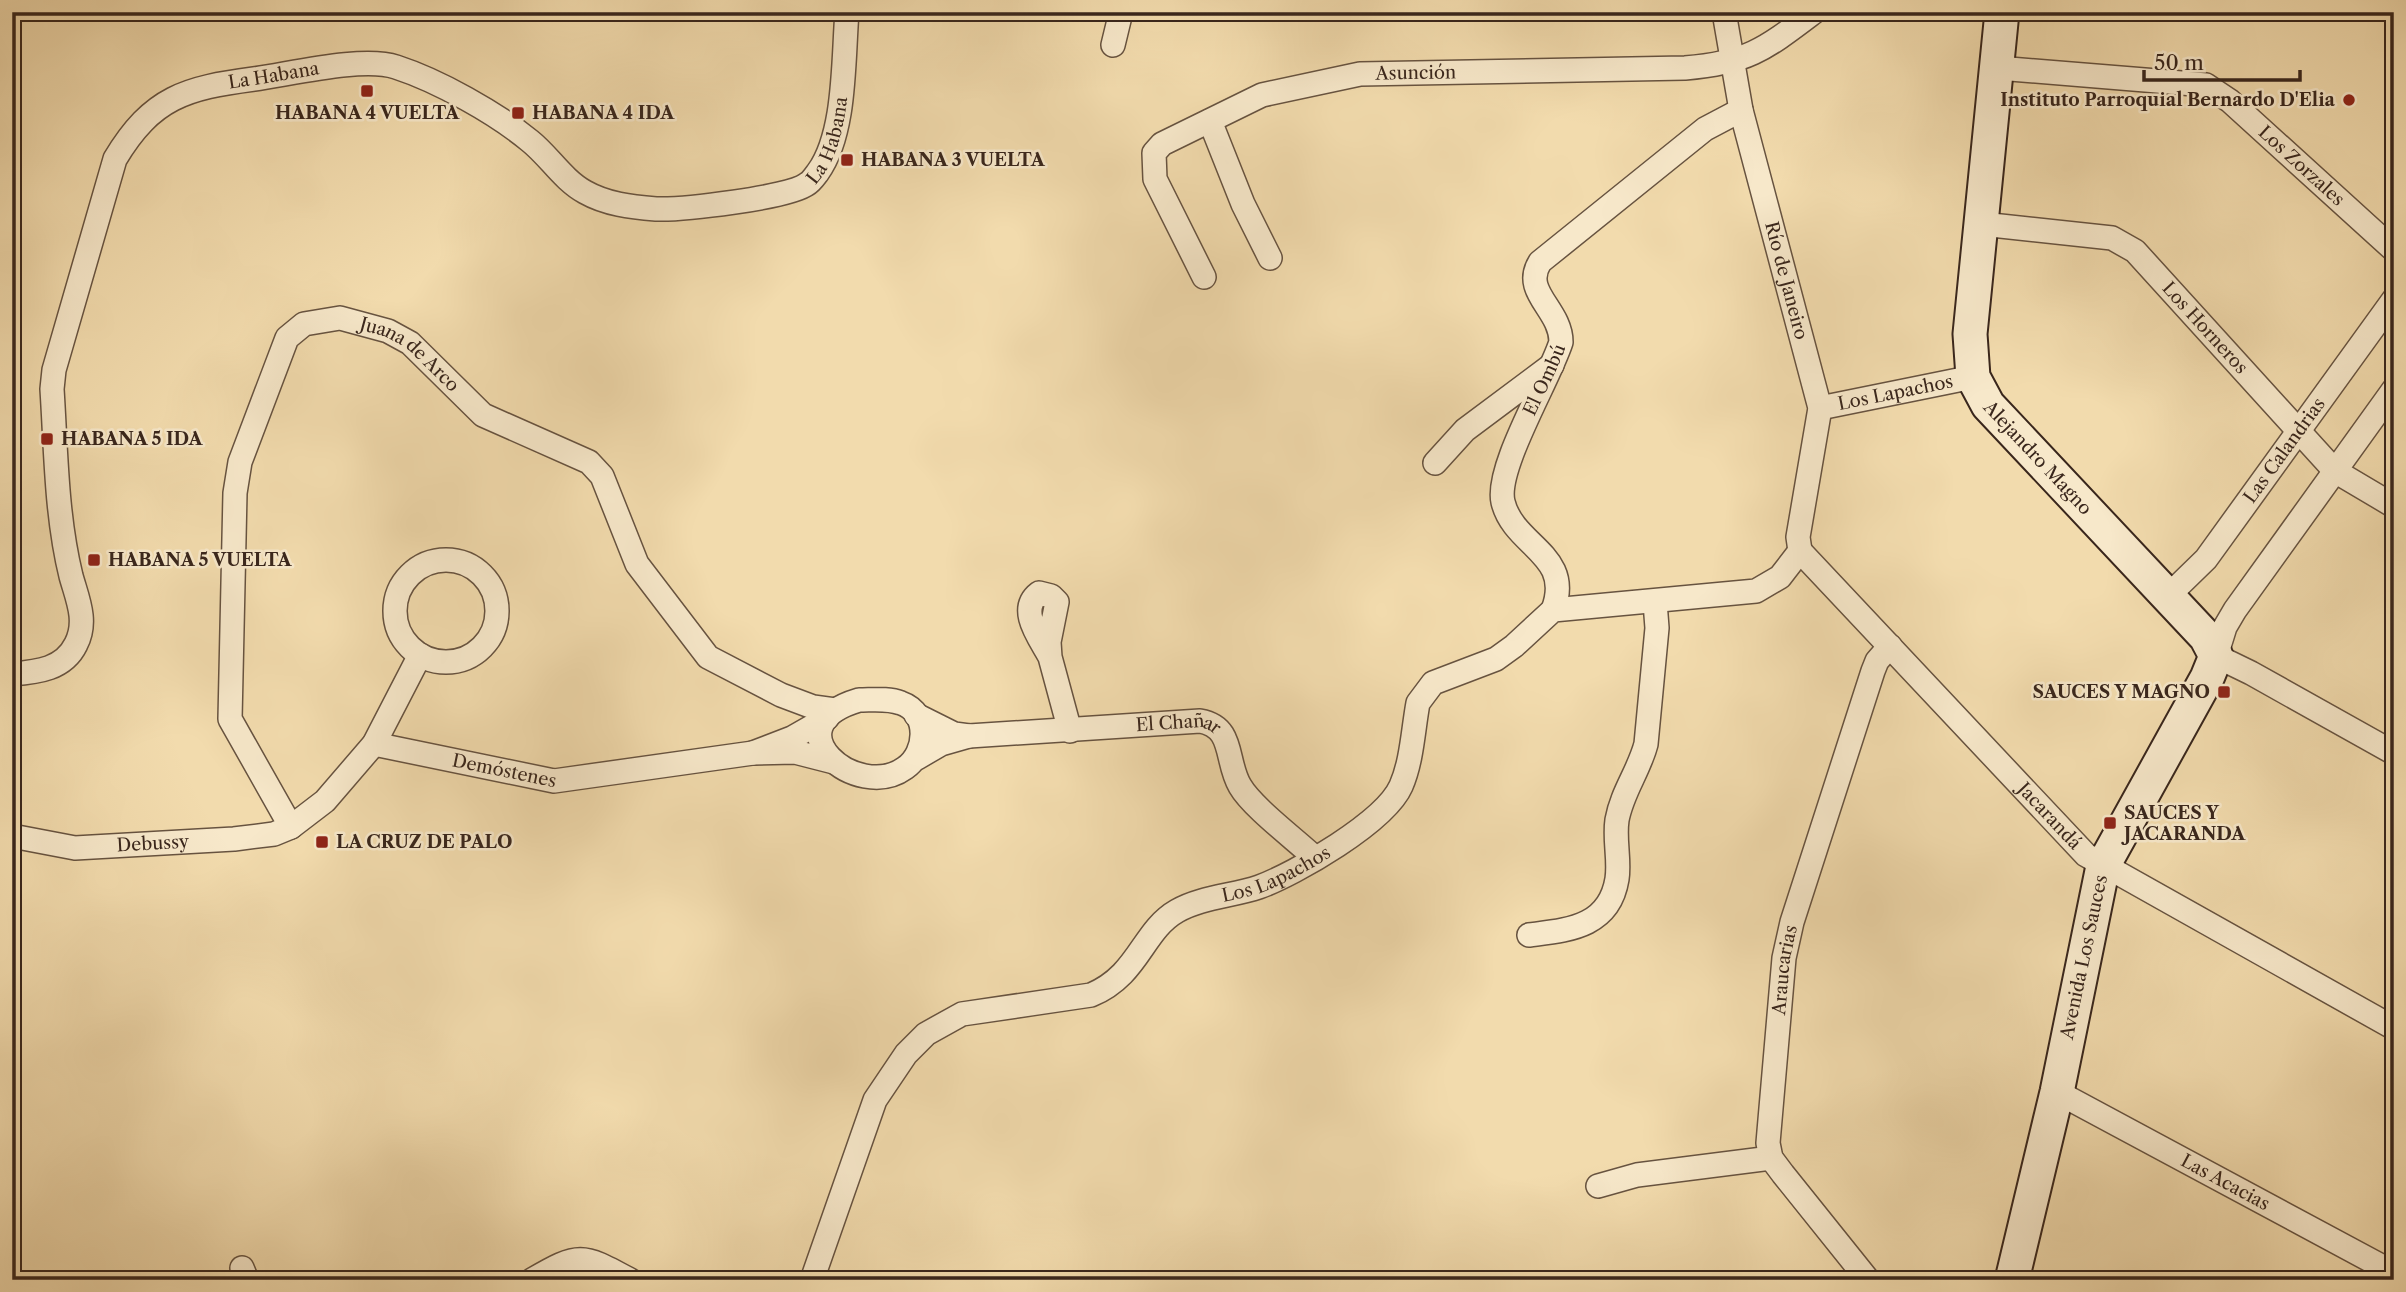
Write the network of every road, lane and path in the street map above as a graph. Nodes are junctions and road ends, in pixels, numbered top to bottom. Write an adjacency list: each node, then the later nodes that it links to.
1 (847, 12): 32 (street, La Habana)
2 (1121, 12): 6 (street)
3 (1724, 12): 7 (street, Río de Janeiro)
4 (1814, 12): 7 (street, Asunción)
5 (2002, 12): 8 (main road, Alejandro Magno)
6 (1113, 45)
7 (1732, 63): 9 (street, Río de Janeiro); 10 (street, Asunción)
8 (1997, 68): 11 (main road, Alejandro Magno); 12 (street, Los Zorzales)
9 (1741, 110): 16 (street, El Ombú); 19 (street, Río de Janeiro)
10 (1210, 121): 13 (street); 14 (street, Asunción)
11 (1982, 224): 17 (main road, Alejandro Magno); 20 (street, Los Horneros)
12 (2394, 250)
13 (1270, 258)
14 (1204, 277)
15 (2394, 299): 20 (street, Las Calandrias)
16 (1555, 363): 21 (street); 27 (street, El Ombú)
17 (1973, 377): 19 (street, Los Lapachos); 25 (main road, Alejandro Magno)
18 (2394, 389): 22 (street)
19 (1820, 408): 24 (street, Río de Janeiro)
20 (2300, 432): 22 (street, Los Horneros); 25 (street, Las Calandrias)
21 (1435, 463)
22 (2335, 471): 23 (street, Los Horneros); 30 (street)
23 (2394, 506)
24 (1800, 551): 26 (street); 28 (street, Jacarandá)
25 (2168, 596): 30 (main road, Alejandro Magno)
26 (1656, 602): 27 (street); 48 (street)
27 (1553, 610): 46 (street, Los Lapachos)
28 (1891, 646): 47 (street, Jacarandá); 51 (street, Araucarias)
29 (420, 655): 29 (street); 39 (street)
30 (2216, 656): 41 (street); 47 (main road, Avenida Los Sauces)
31 (1050, 657): 36 (street)
32 (12, 674)
33 (781, 695): 34 (street, Juana de Arco); 38 (street); 44 (street, Juana de Arco)
34 (831, 714): 35 (street, Demóstenes); 38 (street, Demóstenes); 43 (street)
35 (916, 715): 37 (street, El Chañar); 42 (street)
36 (1070, 731): 37 (street, El Chañar); 46 (street, El Chañar)
37 (969, 736): 42 (street, El Chañar)
38 (792, 738): 40 (street, Demóstenes)
39 (374, 744): 40 (street, Demóstenes); 44 (street)
40 (753, 753): 43 (street, Demóstenes)
41 (2394, 753)
42 (917, 758): 43 (street, Demóstenes)
43 (834, 762)
44 (291, 827): 45 (street, Debussy)
45 (12, 836)
46 (1315, 858): 56 (street, Los Lapachos)
47 (2103, 866): 49 (street, Jacarandá); 50 (main road, Avenida Los Sauces)
48 (1529, 935)
49 (2394, 1028)
50 (2057, 1092): 53 (street, Las Acacias); 58 (main road, Avenida Los Sauces)
51 (1771, 1158): 52 (street); 57 (street)
52 (1598, 1186)
53 (2394, 1273)
54 (532, 1280): 55 (street)
55 (629, 1280)
56 (812, 1280)
57 (1868, 1280)
58 (2012, 1280)

